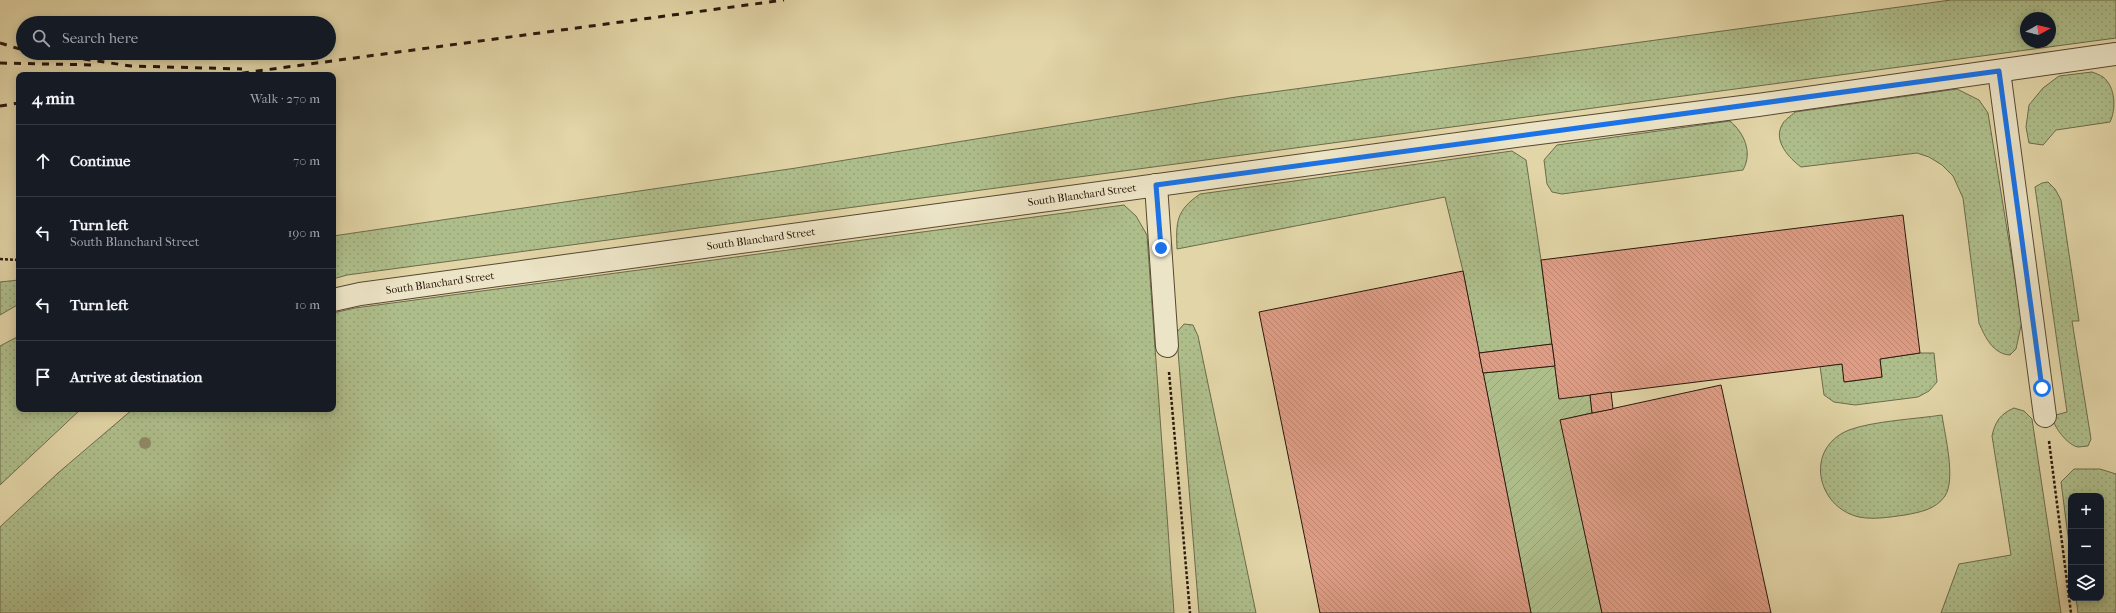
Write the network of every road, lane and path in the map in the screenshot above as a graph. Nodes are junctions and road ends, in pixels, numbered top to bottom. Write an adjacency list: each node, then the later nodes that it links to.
1 (2116, 54): 2 (street, South Blanchard Street)
2 (1999, 71): 3 (street, South Blanchard Street); 8 (street)
3 (1156, 185): 6 (street, South Blanchard Street); 7 (street)
4 (0, 259): 5 (path)
5 (16, 260)
6 (336, 299)
7 (1167, 346): 9 (path)
8 (2045, 416): 10 (path)
9 (1190, 613)
10 (2071, 613)

